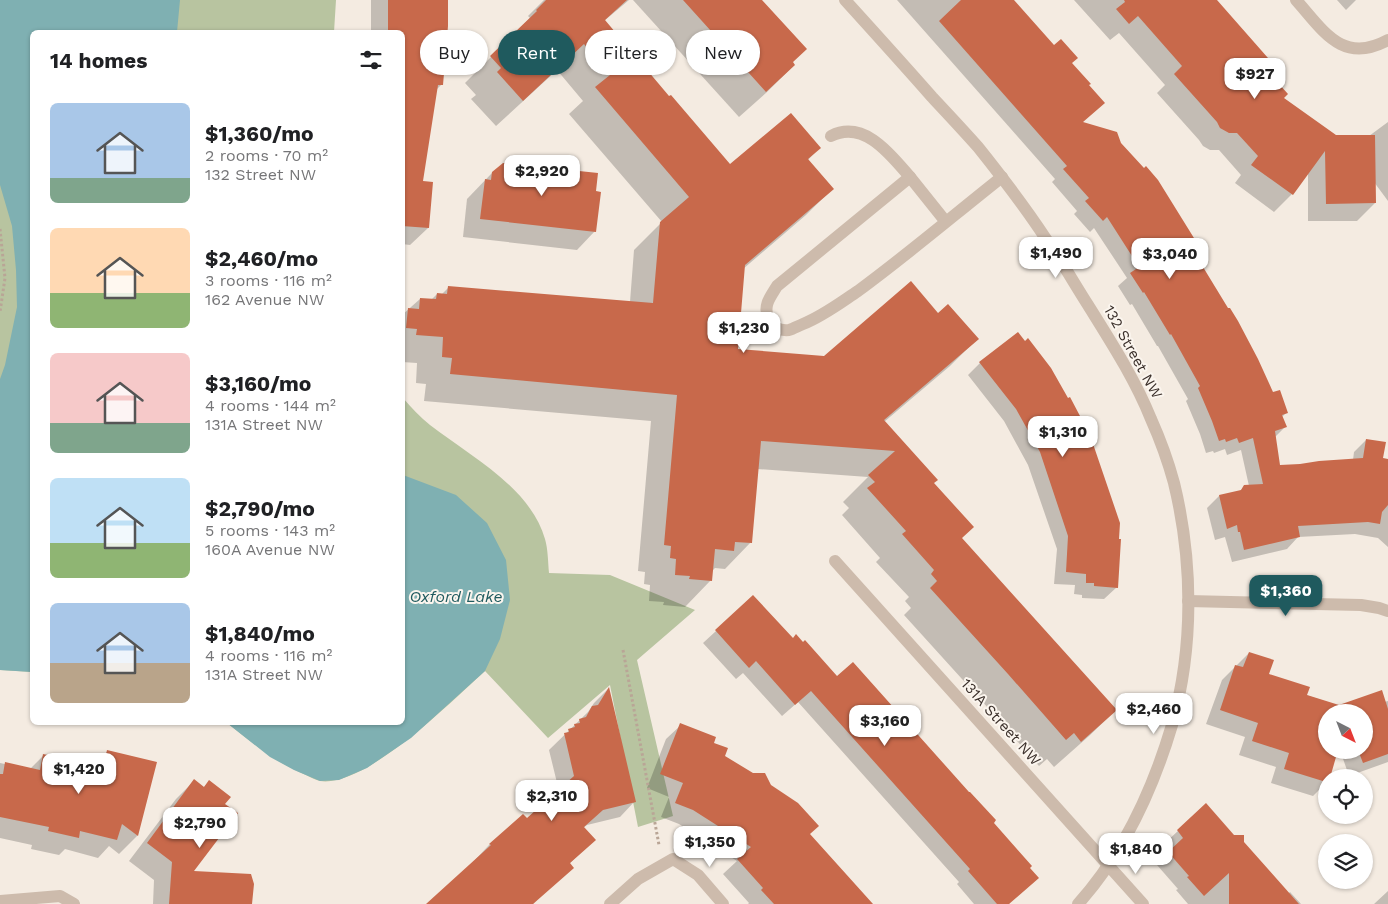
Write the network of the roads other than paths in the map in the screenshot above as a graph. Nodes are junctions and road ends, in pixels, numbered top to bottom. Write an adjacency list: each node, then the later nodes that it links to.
1 (845, 0): 6 (street, 132 Street NW)
2 (1296, 0): 3 (street)
3 (1388, 40)
4 (831, 136): 5 (street)
5 (910, 177): 7 (street); 7 (street)
6 (1002, 177): 7 (street); 9 (street, 132 Street NW)
7 (946, 222)
8 (835, 561): 11 (street, 131A Street NW)
9 (1188, 601): 10 (street); 11 (street, 132 Street NW)
10 (1388, 611)
11 (1108, 865): 16 (street, 132 Street NW); 17 (street, 131A Street NW)
12 (0, 901): 13 (street)
13 (74, 904)
14 (610, 904): 15 (street)
15 (723, 904)
16 (1078, 904)
17 (1144, 904)

